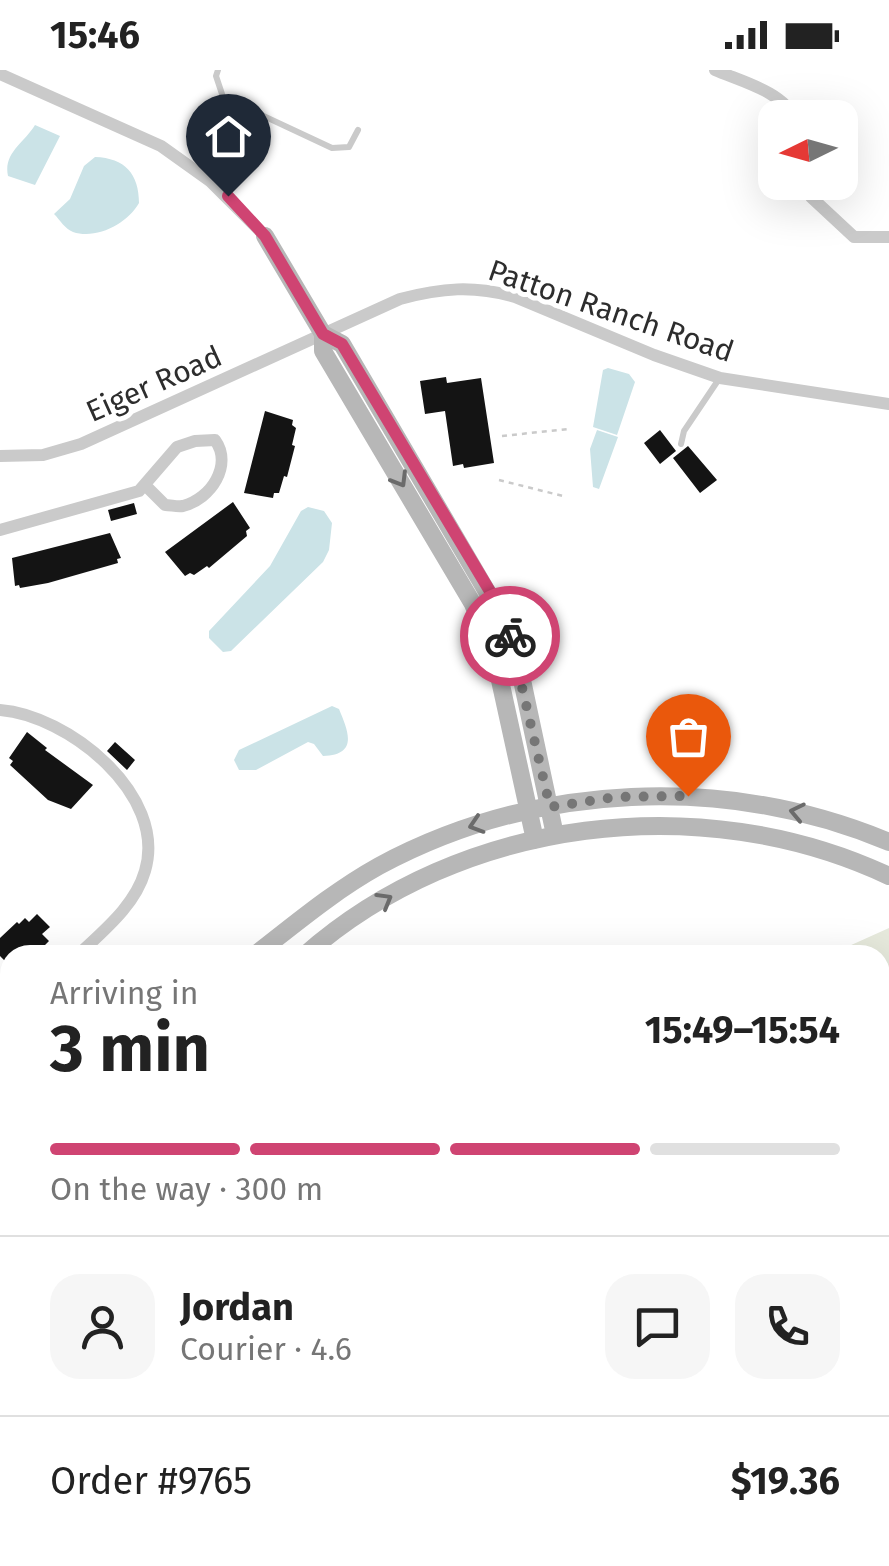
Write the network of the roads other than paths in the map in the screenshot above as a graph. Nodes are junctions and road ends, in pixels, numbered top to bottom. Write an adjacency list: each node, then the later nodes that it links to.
1 (218, 70): 5 (lane)
2 (715, 70): 4 (street)
3 (0, 74): 7 (street)
4 (780, 100)
5 (251, 112): 6 (lane); 7 (lane)
6 (358, 130)
7 (210, 181): 9 (street)
8 (814, 200): 10 (street)
9 (265, 236): 11 (main road)
10 (889, 236)
11 (323, 334): 12 (street, Patton Ranch Road); 15 (street, Eiger Road); 19 (main road); 20 (main road, one-way to 20)
12 (720, 378): 13 (street, Patton Ranch Road); 14 (lane)
13 (889, 404)
14 (681, 444)
15 (0, 456)
16 (144, 485): 16 (street); 17 (street)
17 (0, 530)
18 (0, 710): 25 (street)
19 (550, 807): 20 (main road); 21 (main road); 23 (main road, one-way to 19)
20 (529, 811): 22 (main road); 26 (main road, one-way to 26)
21 (555, 836): 22 (main road); 24 (main road)
22 (535, 840): 27 (main road, one-way to 22)
23 (889, 842)
24 (889, 876)
25 (88, 945)
26 (268, 945)
27 (316, 945)

